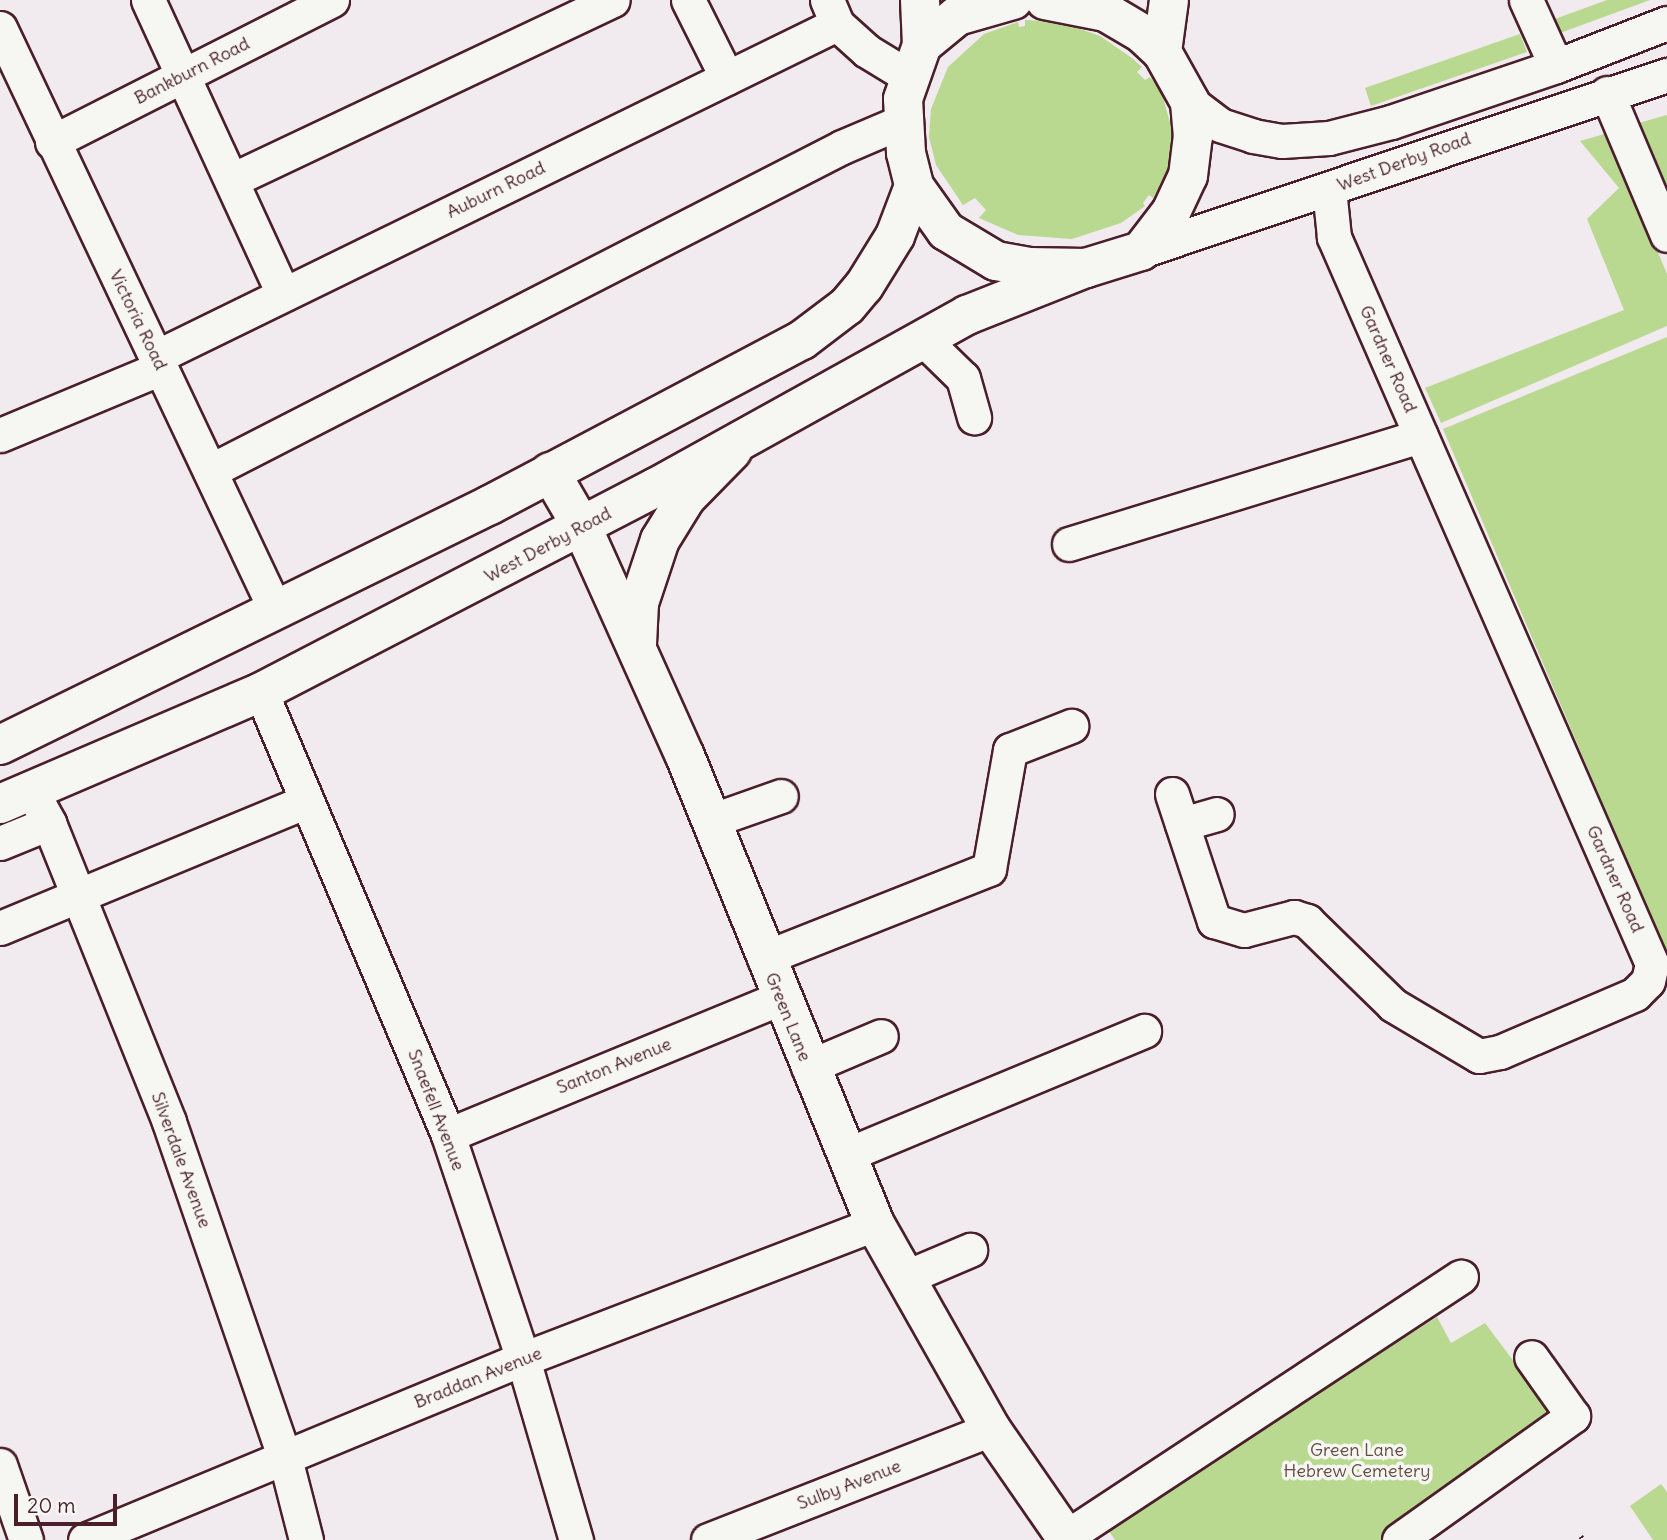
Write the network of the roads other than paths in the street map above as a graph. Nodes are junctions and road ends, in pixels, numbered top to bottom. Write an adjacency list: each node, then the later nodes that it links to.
1 (148, 0): 16 (street)
2 (332, 0): 16 (street, Bankburn Road)
3 (613, 0): 23 (street)
4 (688, 0): 18 (street)
5 (920, 0): 14 (main road)
6 (1013, 0): 14 (main road)
7 (1045, 0): 13 (main road)
8 (1169, 0): 13 (main road)
9 (1526, 0): 15 (street)
10 (832, 12): 14 (street); 18 (street, Auburn Road)
11 (1667, 23): 15 (street)
12 (0, 28): 22 (street, Victoria Road)
13 (1162, 52): 20 (main road)
14 (915, 60): 21 (main road)
15 (1556, 66): 20 (street)
16 (184, 74): 22 (street, Bankburn Road); 23 (street)
17 (1667, 75): 19 (street, West Derby Road)
18 (727, 78): 29 (street, Auburn Road)
19 (1607, 93): 25 (street, West Derby Road); 26 (street)
20 (1190, 102): 27 (main road)
21 (902, 121): 24 (main road); 36 (street)
22 (52, 142): 31 (street, Victoria Road)
23 (232, 180): 29 (street)
24 (914, 186): 28 (main road); 37 (main road)
25 (1329, 189): 27 (street, West Derby Road); 34 (street, Gardner Road)
26 (1667, 235)
27 (1141, 251): 28 (main road, West Derby Road)
28 (1086, 268): 30 (main road, West Derby Road)
29 (283, 295): 31 (street, Auburn Road)
30 (924, 340): 32 (street); 35 (main road, West Derby Road)
31 (158, 363): 33 (street, Auburn Road); 36 (street, Victoria Road)
32 (974, 417)
33 (0, 435)
34 (1422, 436): 39 (street); 48 (street, Gardner Road)
35 (746, 438): 38 (main road, West Derby Road); 41 (main road)
36 (210, 471): 40 (street, Victoria Road)
37 (550, 472): 38 (main road, Green Lane); 40 (main road)
38 (582, 527): 41 (main road, Green Lane); 42 (main road, West Derby Road)
39 (1069, 544)
40 (276, 611): 44 (main road)
41 (637, 650): 49 (main road, Green Lane)
42 (261, 692): 46 (main road, West Derby Road); 47 (street, Snaefell Avenue)
43 (1071, 726): 54 (street)
44 (0, 745)
45 (781, 796): 49 (street)
46 (16, 797): 50 (street, Silverdale Avenue)
47 (307, 801): 52 (street); 59 (street, Snaefell Avenue)
48 (1217, 814)
49 (710, 821): 54 (main road, Green Lane)
50 (49, 823): 51 (street); 52 (street, Silverdale Avenue)
51 (0, 843)
52 (79, 897): 53 (street); 68 (street, Silverdale Avenue)
53 (0, 928)
54 (764, 958): 55 (main road, Green Lane)
55 (780, 998): 58 (main road, Green Lane); 59 (street, Santon Avenue)
56 (1144, 1031): 60 (street)
57 (881, 1037): 58 (street)
58 (808, 1067): 60 (main road, Green Lane)
59 (448, 1135): 66 (street, Snaefell Avenue)
60 (842, 1146): 61 (main road, Green Lane)
61 (875, 1224): 64 (main road, Green Lane); 66 (street, Braddan Avenue)
62 (970, 1250): 64 (street)
63 (1461, 1277): 70 (street)
64 (904, 1278): 67 (main road, Green Lane)
65 (1531, 1357): 76 (street)
66 (523, 1359): 68 (street, Braddan Avenue); 74 (street, Snaefell Avenue)
67 (991, 1429): 70 (main road, Green Lane); 75 (street, Sulby Avenue)
68 (285, 1458): 72 (street, Braddan Avenue); 73 (street, Silverdale Avenue)
69 (0, 1465): 71 (street)
70 (1067, 1539)
71 (26, 1540)
72 (85, 1540)
73 (306, 1540)
74 (576, 1540)
75 (708, 1540)
76 (1399, 1540)

